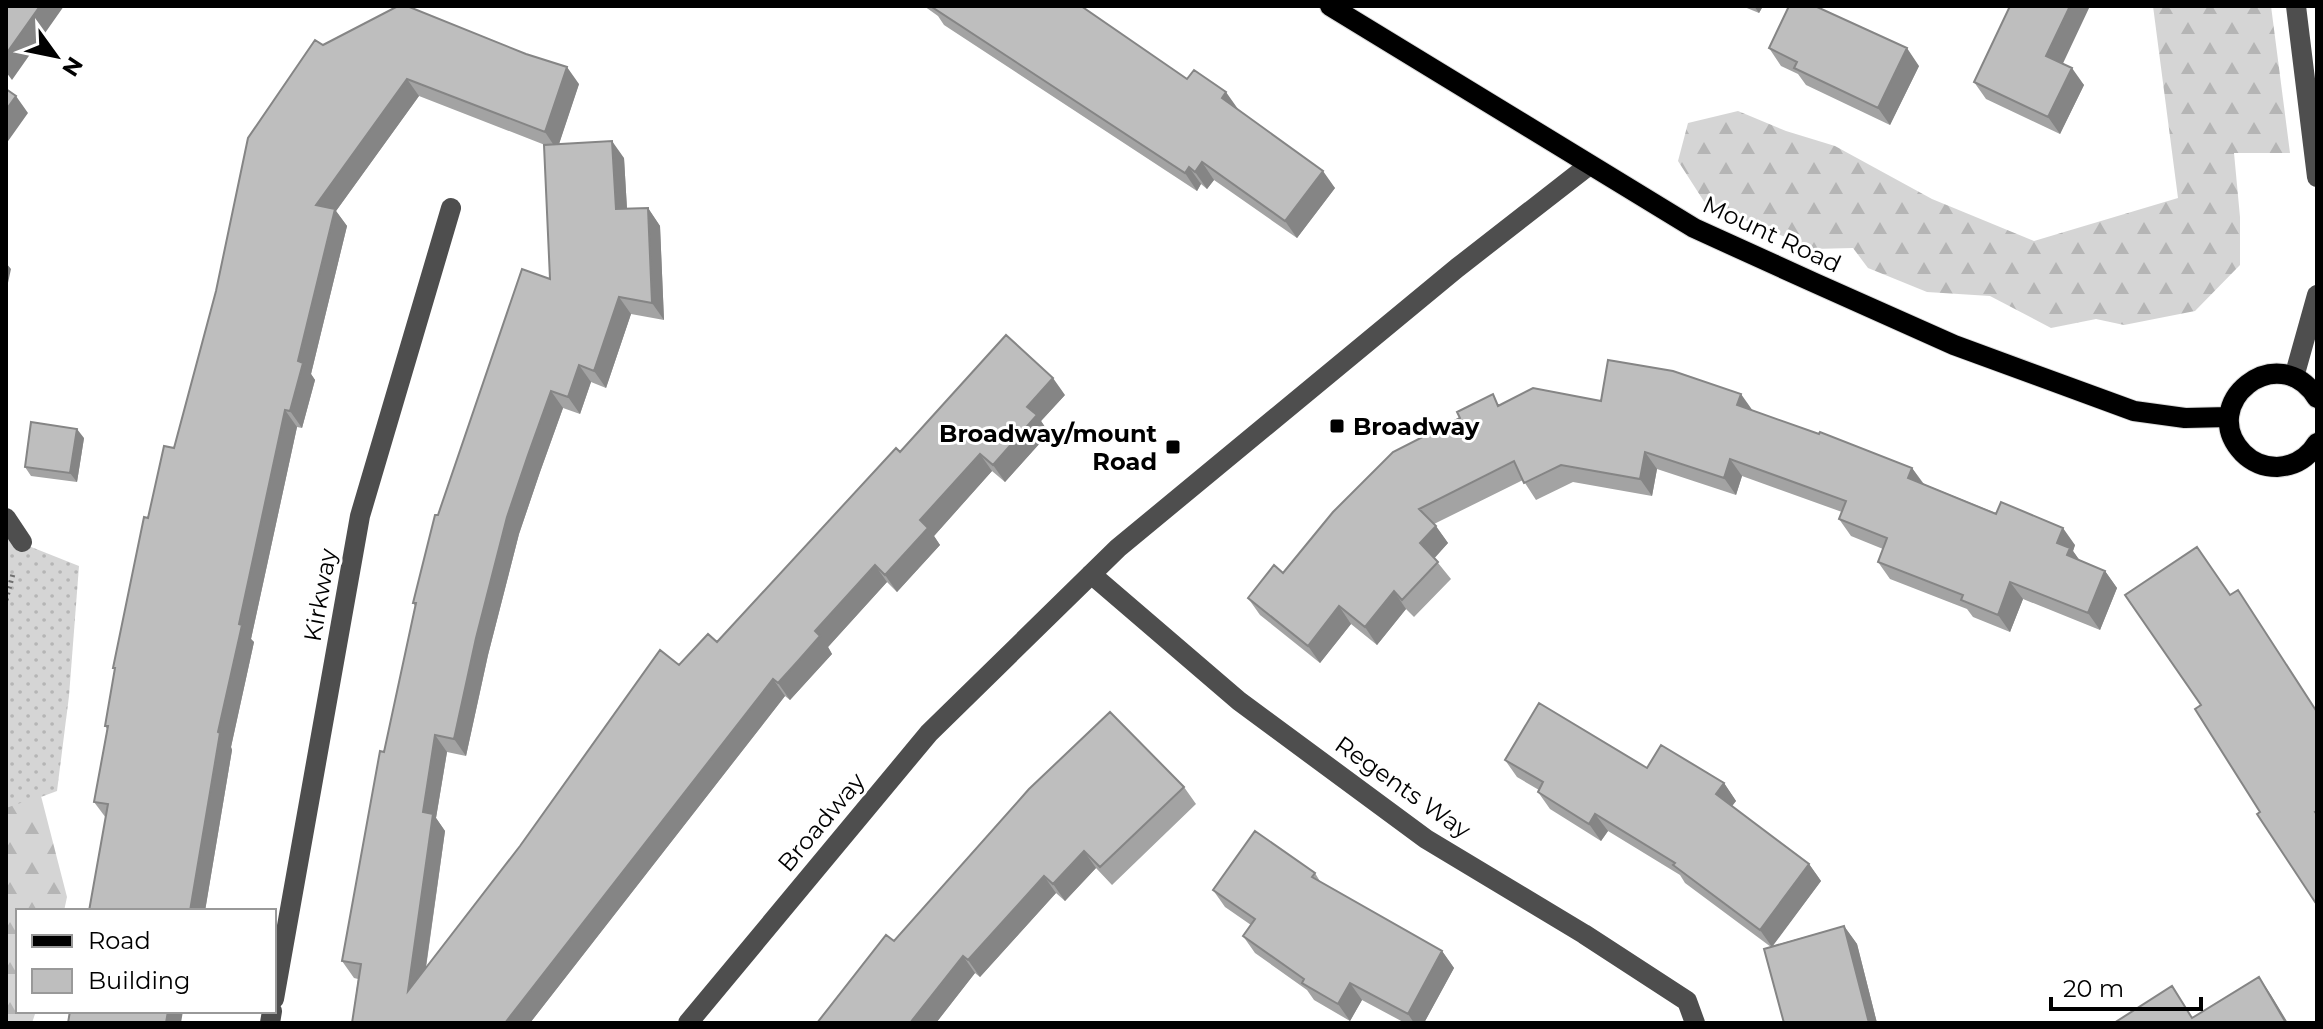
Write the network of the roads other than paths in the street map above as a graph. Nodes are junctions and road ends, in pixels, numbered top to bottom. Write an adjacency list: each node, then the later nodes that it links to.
1 (1330, 6): 3 (main road, Mount Road)
2 (2296, 6): 4 (street)
3 (1588, 166): 9 (main road, Mount Road); 13 (street, Broadway)
4 (2317, 177)
5 (451, 208): 14 (street, Kirkway)
6 (2317, 295): 7 (street)
7 (2294, 377): 8 (main road); 9 (main road)
8 (2317, 398)
9 (2229, 417): 10 (main road)
10 (2316, 448)
11 (6, 518): 12 (street)
12 (22, 542)
13 (1091, 574): 15 (street, Broadway); 16 (street, Regents Way)
14 (276, 988)
15 (688, 1023)
16 (1695, 1023)

